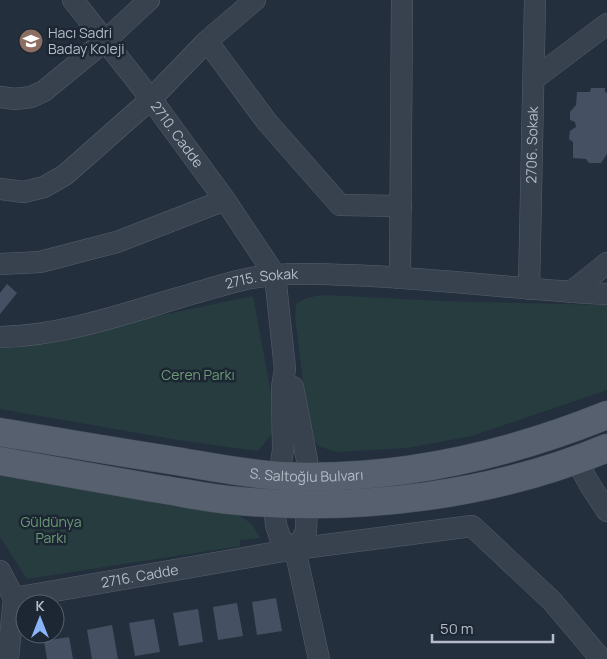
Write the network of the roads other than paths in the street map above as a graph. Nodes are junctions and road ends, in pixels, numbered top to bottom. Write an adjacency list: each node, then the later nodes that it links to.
1 (73, 0): 7 (street, 2710. Cadde)
2 (149, 0): 7 (street)
3 (255, 0): 8 (street)
4 (402, 0): 14 (street)
5 (535, 0): 9 (street, 2706. Sokak)
6 (607, 24): 9 (street)
7 (106, 40): 10 (street); 11 (street, 2710. Cadde)
8 (207, 41): 11 (street); 14 (street)
9 (534, 79): 19 (street, 2706. Sokak)
10 (0, 97)
11 (151, 99): 12 (street); 13 (street, 2710. Cadde)
12 (0, 189)
13 (225, 200): 16 (street); 17 (street, 2710. Cadde)
14 (400, 206): 18 (street)
15 (607, 263): 20 (street)
16 (0, 264)
17 (275, 274): 18 (street, 2715. Sokak); 22 (street, 2715. Sokak); 23 (street)
18 (400, 278): 19 (street, 2715. Sokak)
19 (529, 289): 20 (street, 2715. Sokak)
20 (571, 292): 21 (street, 2715. Sokak)
21 (607, 294)
22 (0, 337)
23 (286, 369): 30 (street); 31 (street)
24 (607, 415): 31 (main road, S. Saltoğlu Bulvarı)
25 (0, 432): 30 (main road, S. Saltoğlu Bulvarı)
26 (607, 448): 28 (main road, S. Saltoğlu Bulvarı)
27 (607, 457): 28 (street)
28 (576, 460): 33 (main road, S. Saltoğlu Bulvarı); 34 (street)
29 (0, 461): 32 (main road, S. Saltoğlu Bulvarı)
30 (280, 476): 31 (main road, S. Saltoğlu Bulvarı); 32 (street)
31 (308, 476): 33 (street)
32 (274, 504): 33 (main road, S. Saltoğlu Bulvarı); 35 (street)
33 (306, 505): 35 (street)
34 (607, 511)
35 (295, 549): 37 (street, 2716. Cadde); 39 (street); 40 (street, 2716. Cadde)
36 (0, 571): 37 (street)
37 (7, 603): 38 (street)
38 (8, 659)
39 (319, 659)
40 (600, 659)

